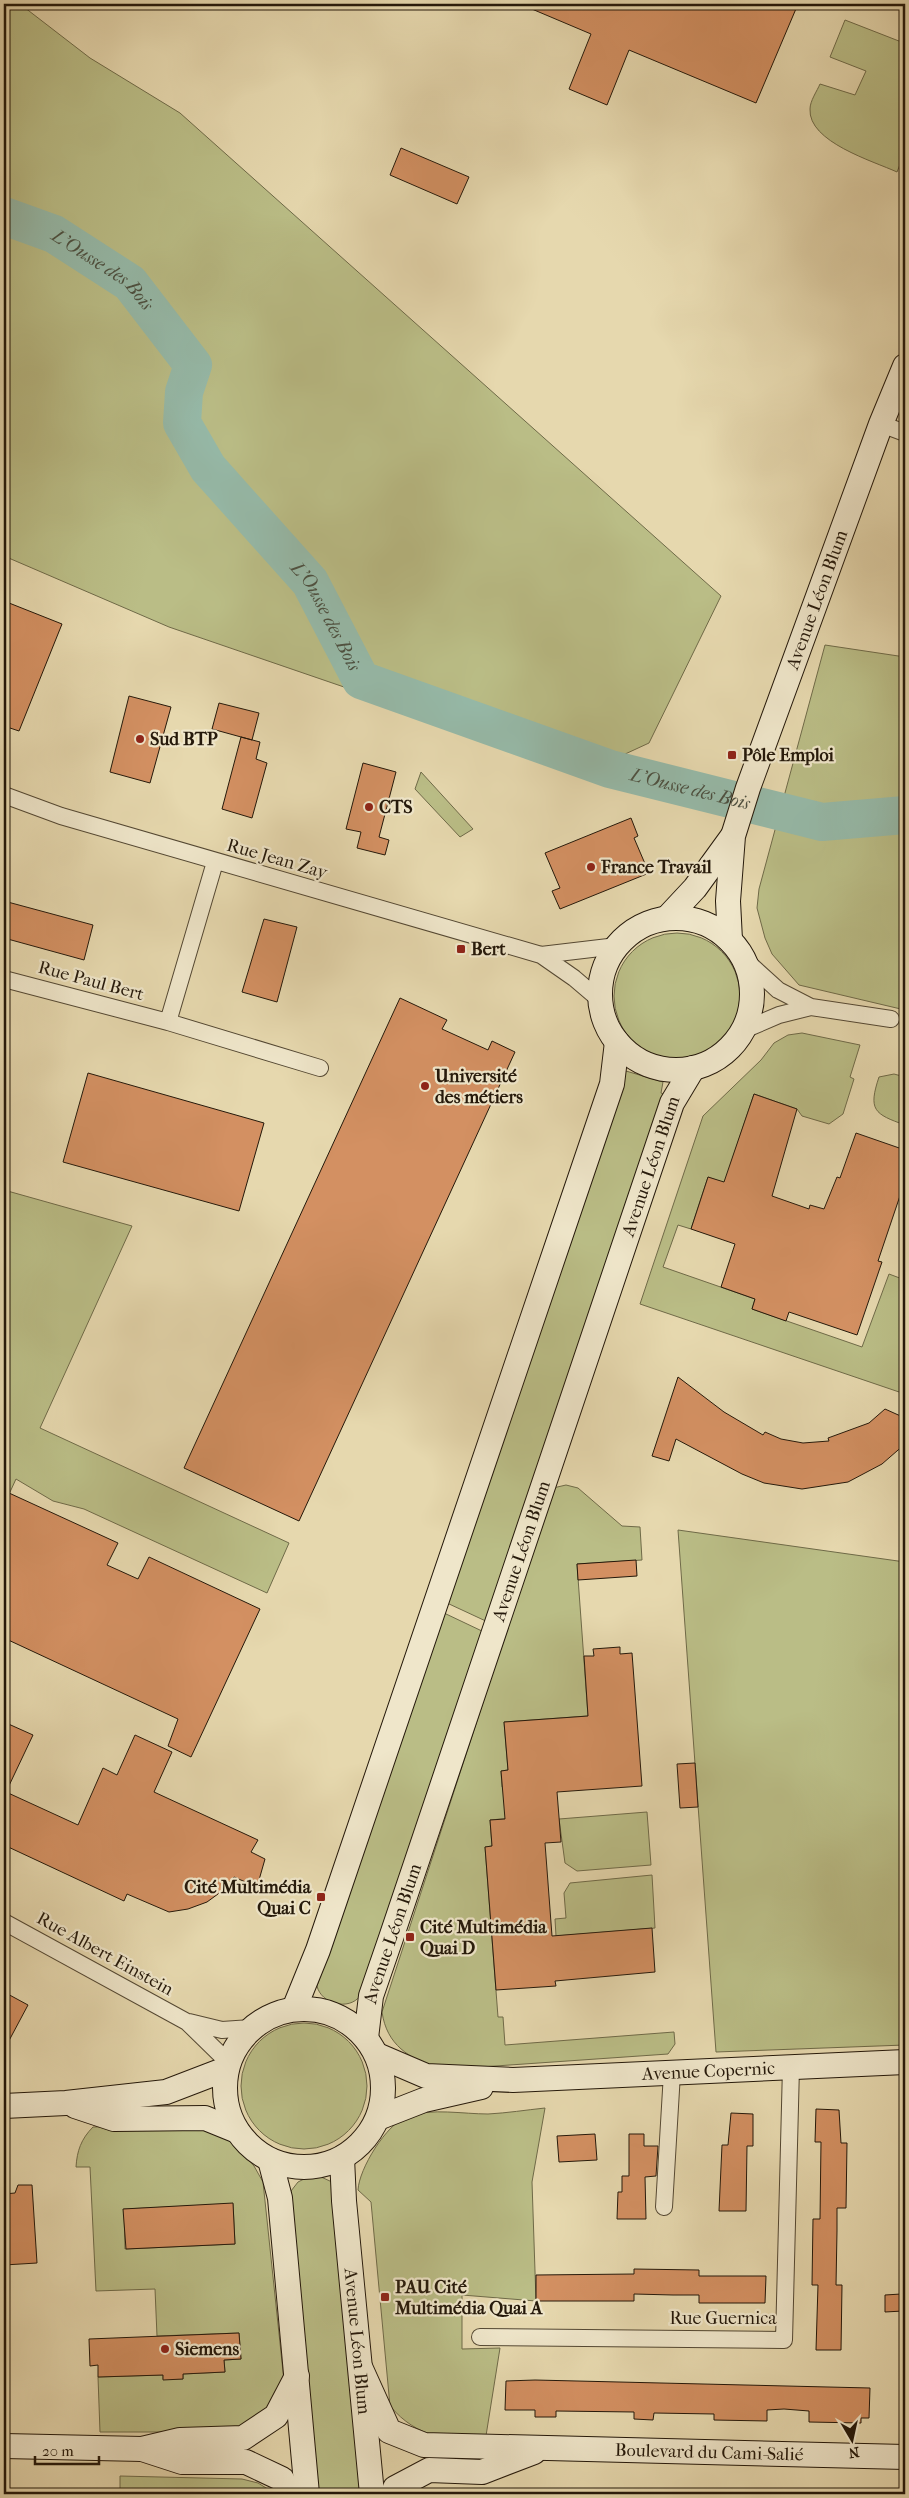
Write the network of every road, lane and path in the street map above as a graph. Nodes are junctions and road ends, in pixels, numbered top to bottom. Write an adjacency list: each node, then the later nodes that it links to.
1 (905, 366): 2 (street, Avenue Léon Blum)
2 (881, 424): 3 (street); 5 (street, Avenue Léon Blum)
3 (905, 433)
4 (4, 795): 6 (street, Rue Jean Zay)
5 (736, 828): 7 (street, Avenue Léon Blum); 8 (street, Avenue Léon Blum)
6 (215, 862): 10 (street, Rue Jean Zay); 16 (street)
7 (667, 918): 8 (street); 9 (street)
8 (730, 940): 11 (street)
9 (617, 946): 10 (street, Rue Jean Zay); 13 (street)
10 (541, 955): 13 (street, Rue Jean Zay)
11 (745, 960): 14 (street); 17 (street)
12 (4, 979): 16 (street, Rue Paul Bert)
13 (600, 1001): 18 (street)
14 (811, 1007): 15 (street); 17 (street)
15 (891, 1019)
16 (168, 1022): 19 (street, Rue Paul Bert)
17 (744, 1030): 20 (street)
18 (617, 1042): 20 (street); 22 (street)
19 (320, 1068)
20 (693, 1068): 25 (street, Avenue Léon Blum)
21 (4, 1922): 23 (street, Rue Albert Einstein)
22 (294, 2009): 24 (street); 25 (street)
23 (187, 2022): 24 (street, Rue Albert Einstein); 27 (street, Rue Albert Einstein)
24 (251, 2028): 27 (street)
25 (372, 2046): 30 (street, Avenue Copernic); 33 (street)
26 (905, 2062): 28 (street, Avenue Copernic)
27 (227, 2066): 31 (street); 34 (street)
28 (791, 2067): 29 (street, Avenue Copernic); 38 (street, Rue Guernica)
29 (672, 2073): 30 (street, Avenue Copernic); 37 (street)
30 (513, 2080): 33 (street, Avenue Copernic)
31 (66, 2103): 32 (street); 34 (street)
32 (4, 2106)
33 (378, 2118): 35 (street)
34 (237, 2130): 36 (street)
35 (342, 2158): 36 (street); 39 (street, Avenue Léon Blum)
36 (270, 2160): 40 (street)
37 (664, 2206)
38 (480, 2336)
39 (361, 2369): 43 (street, Boulevard du Cami-Salié); 47 (street, Avenue Léon Blum)
40 (297, 2375): 42 (street); 46 (street)
41 (4, 2446): 42 (street)
42 (142, 2449): 45 (street)
43 (543, 2449): 44 (street, Boulevard du Cami-Salié); 48 (street, Boulevard du Cami-Salié)
44 (905, 2457)
45 (289, 2494)
46 (307, 2494)
47 (372, 2494)
48 (393, 2494)

